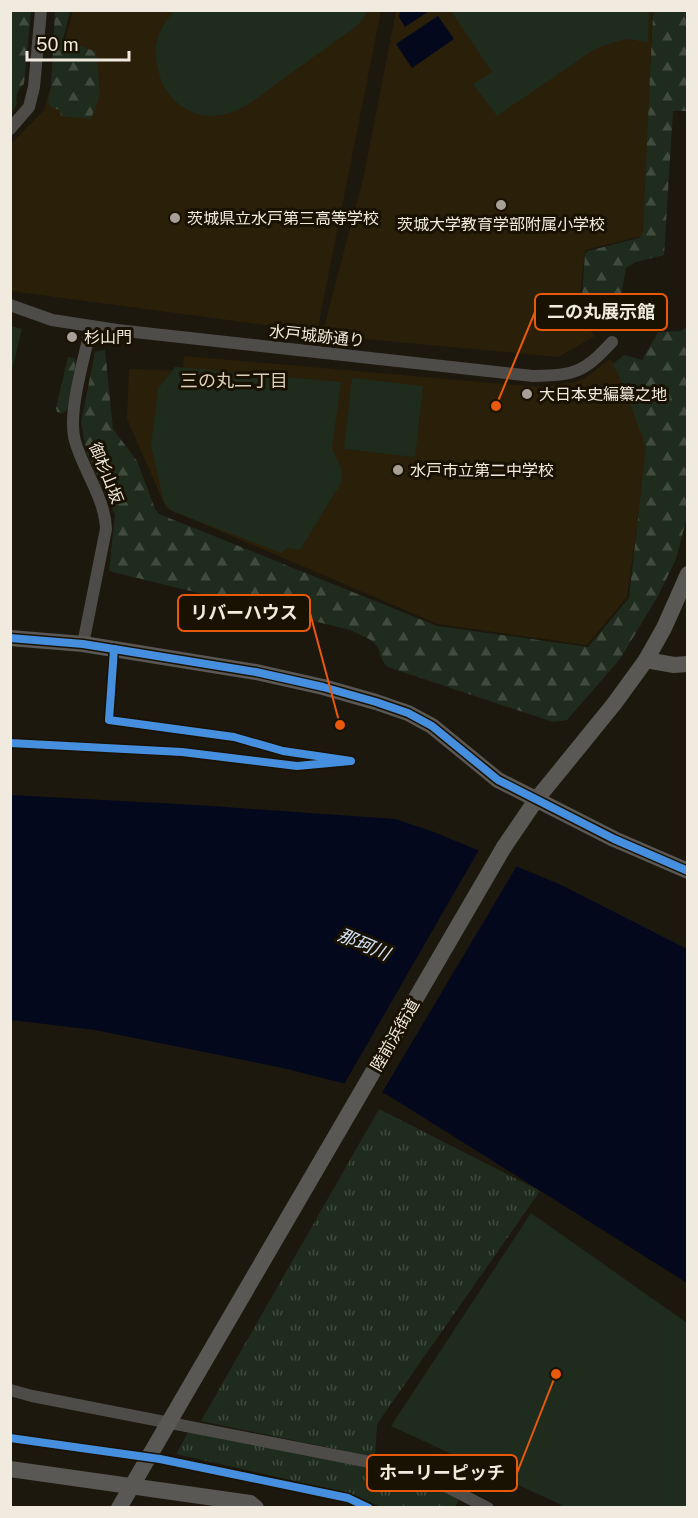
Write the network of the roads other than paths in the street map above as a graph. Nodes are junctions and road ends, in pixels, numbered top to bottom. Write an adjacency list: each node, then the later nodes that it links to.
1 (41, 10): 2 (street)
2 (10, 129)
3 (10, 305): 4 (street, 水戸城跡通り)
4 (91, 326): 5 (street, 水戸城跡通り); 8 (street, 御杉山坂)
5 (612, 342)
6 (687, 574): 9 (main road, 陸前浜街道)
7 (10, 638): 8 (main road)
8 (83, 644): 11 (main road)
9 (646, 660): 10 (main road); 11 (main road, 陸前浜街道)
10 (687, 664)
11 (536, 800): 12 (main road); 15 (main road, 陸前浜街道, bridge)
12 (687, 871)
13 (10, 1390): 17 (street)
14 (10, 1470): 16 (main road)
15 (118, 1508)
16 (256, 1508)
17 (488, 1508)

